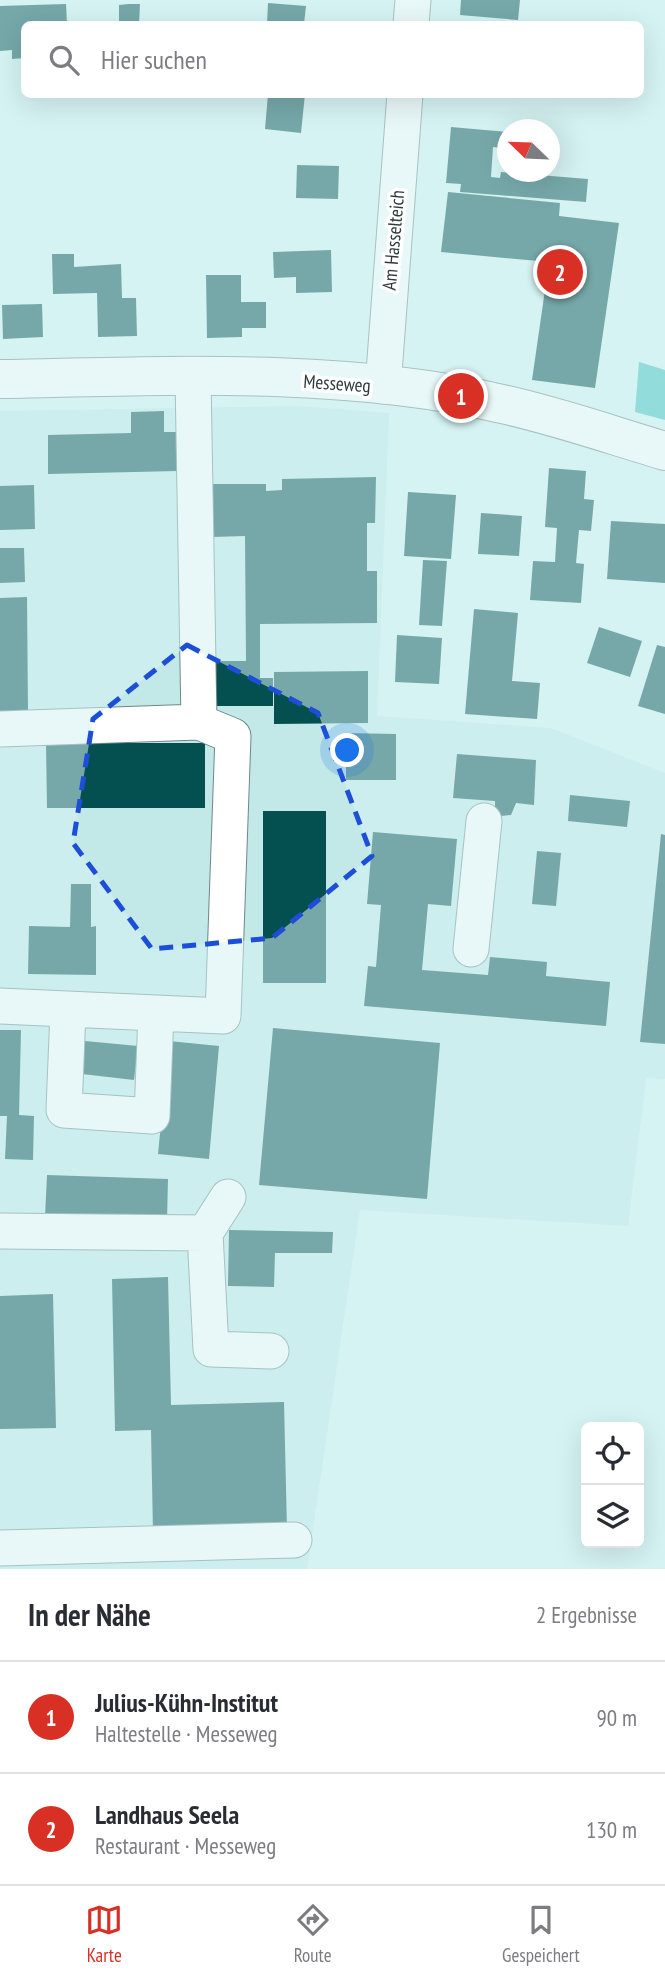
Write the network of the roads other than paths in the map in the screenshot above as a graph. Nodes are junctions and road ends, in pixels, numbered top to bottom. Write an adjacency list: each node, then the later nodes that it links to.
1 (413, 0): 2 (street)
2 (411, 21)
3 (405, 98): 6 (street, Am Hasselteich)
4 (193, 377): 5 (main road, Messeweg); 6 (main road, Messeweg); 8 (street)
5 (0, 379)
6 (383, 386): 7 (main road, Messeweg)
7 (665, 451)
8 (199, 722): 9 (street); 14 (street)
9 (0, 729)
10 (484, 821): 11 (street)
11 (471, 949)
12 (0, 1006): 13 (street)
13 (68, 1011): 14 (street); 14 (street)
14 (156, 1013)
15 (228, 1197): 17 (street)
16 (0, 1231): 17 (street)
17 (205, 1233): 18 (street)
18 (271, 1351)
19 (294, 1540): 20 (street)
20 (0, 1548)

